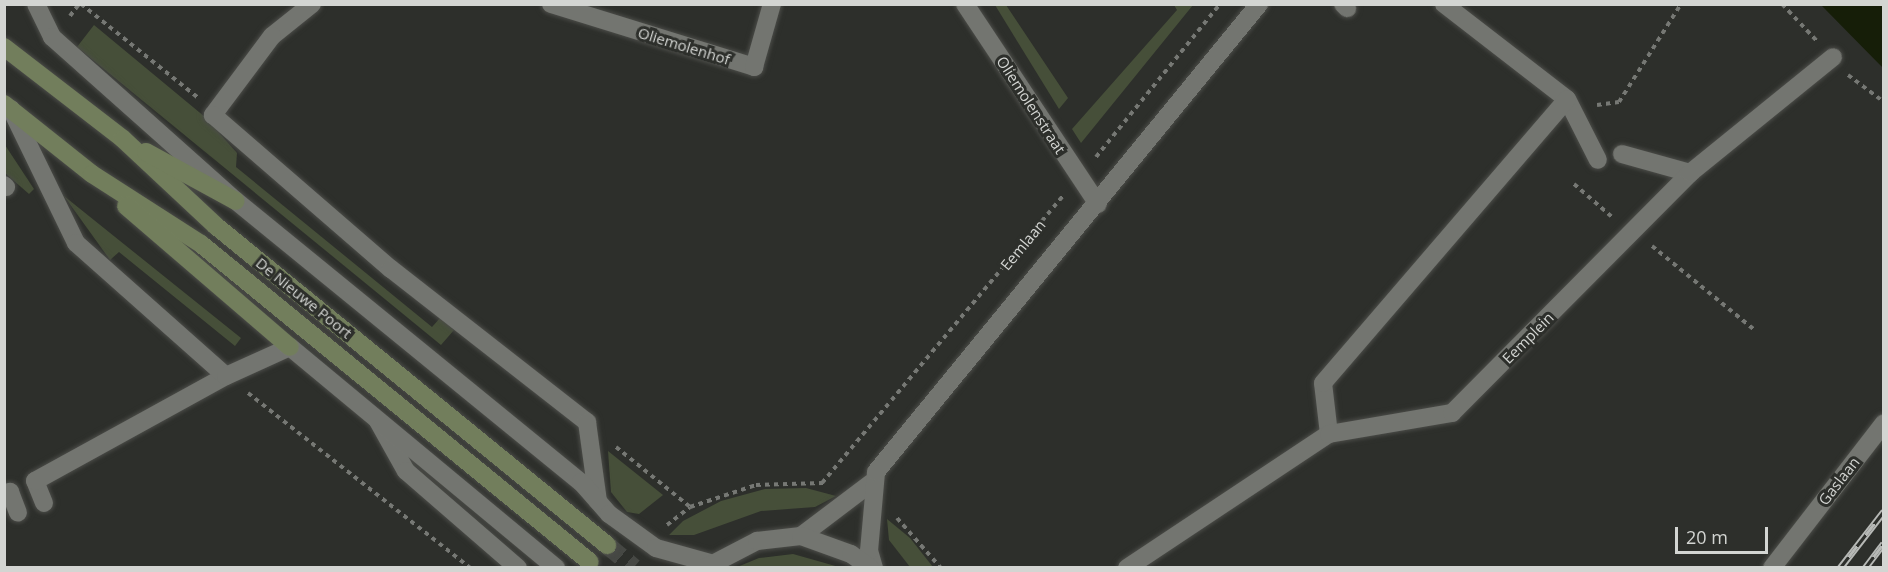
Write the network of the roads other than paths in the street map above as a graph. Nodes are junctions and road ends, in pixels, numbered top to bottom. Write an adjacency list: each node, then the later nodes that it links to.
1 (312, 4): 26 (street)
2 (551, 4): 3 (street, Oliemolenhof)
3 (772, 4)
4 (966, 4): 18 (street, Oliemolenstraat)
5 (1259, 4): 18 (street, Eemlaan)
6 (1444, 4): 10 (street)
7 (36, 7): 17 (street)
8 (4, 48): 12 (main road, De Nieuwe Poort)
9 (1833, 57): 15 (street, Eemplein)
10 (1567, 99): 14 (street); 23 (street)
11 (8, 106): 16 (main road, De Nieuwe Poort); 20 (street, De Nieuwe Poort)
12 (123, 140): 17 (main road); 30 (main road, De Nieuwe Poort)
13 (1622, 154): 15 (street)
14 (1598, 160)
15 (1690, 173): 23 (street, Eemplein)
16 (92, 174): 19 (main road); 31 (main road, De Nieuwe Poort)
17 (236, 201): 26 (street)
18 (1098, 204): 24 (street, Eemlaan)
19 (290, 347): 20 (street); 21 (street)
20 (226, 376): 27 (street)
21 (377, 419): 33 (street); 34 (street)
22 (1884, 423): 37 (street, Gaslaan)
23 (1329, 434): 36 (street, Eemplein)
24 (871, 483): 29 (street, Eemlaan); 35 (street)
25 (4, 495): 28 (street)
26 (598, 501): 32 (street)
27 (44, 503)
28 (18, 513)
29 (801, 537): 32 (street); 35 (street)
30 (607, 545)
31 (590, 562)
32 (707, 565)
33 (518, 567)
34 (556, 567)
35 (872, 567)
36 (1127, 567)
37 (1772, 567)

